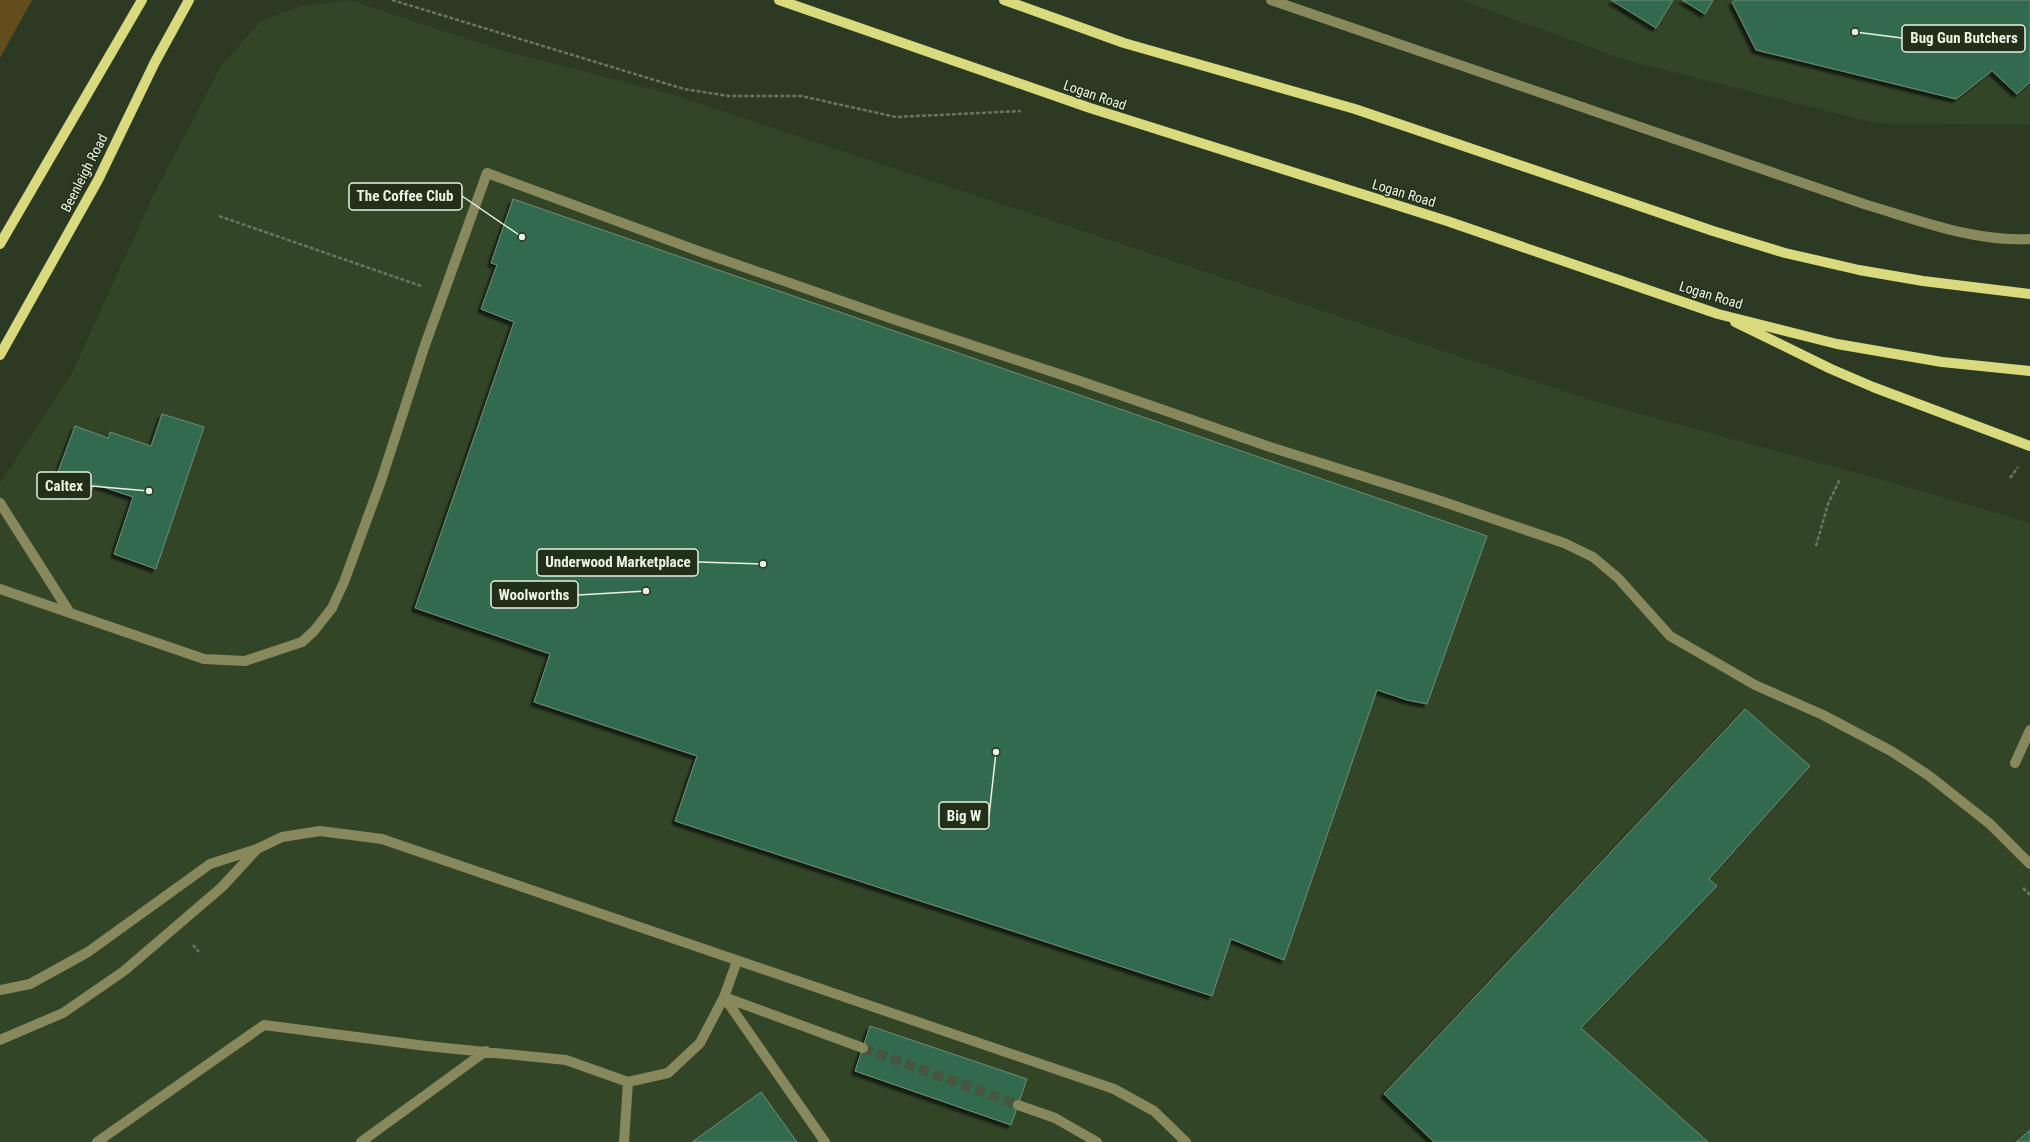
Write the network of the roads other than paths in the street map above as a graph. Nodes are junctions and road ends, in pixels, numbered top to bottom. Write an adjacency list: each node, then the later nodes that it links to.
1 (136, 0): 9 (main road)
2 (142, 0): 9 (main road)
3 (189, 0): 8 (main road, Beenleigh Road)
4 (195, 0): 8 (main road)
5 (779, 0): 13 (main road, Logan Road)
6 (1004, 0): 12 (main road)
7 (1271, 0): 10 (street)
8 (180, 15): 14 (main road, Beenleigh Road)
9 (131, 19): 11 (main road)
10 (2030, 239)
11 (0, 244)
12 (2030, 294)
13 (1718, 314): 15 (main road, Logan Road); 16 (main road)
14 (0, 356)
15 (2030, 371)
16 (2030, 446)
17 (0, 503): 19 (street)
18 (0, 589): 19 (street)
19 (70, 613): 23 (street)
20 (2030, 730): 21 (street)
21 (2015, 763)
22 (257, 849): 24 (street); 25 (street); 27 (street)
23 (2030, 864)
24 (737, 961): 26 (street); 37 (street)
25 (0, 990)
26 (724, 997): 28 (street); 30 (street); 35 (street)
27 (0, 1040)
28 (863, 1048)
29 (486, 1051): 30 (street); 32 (street); 33 (street)
30 (628, 1082): 34 (street)
31 (1018, 1104): 36 (street)
32 (97, 1142)
33 (361, 1142)
34 (624, 1142)
35 (825, 1142)
36 (1097, 1142)
37 (1186, 1142)

